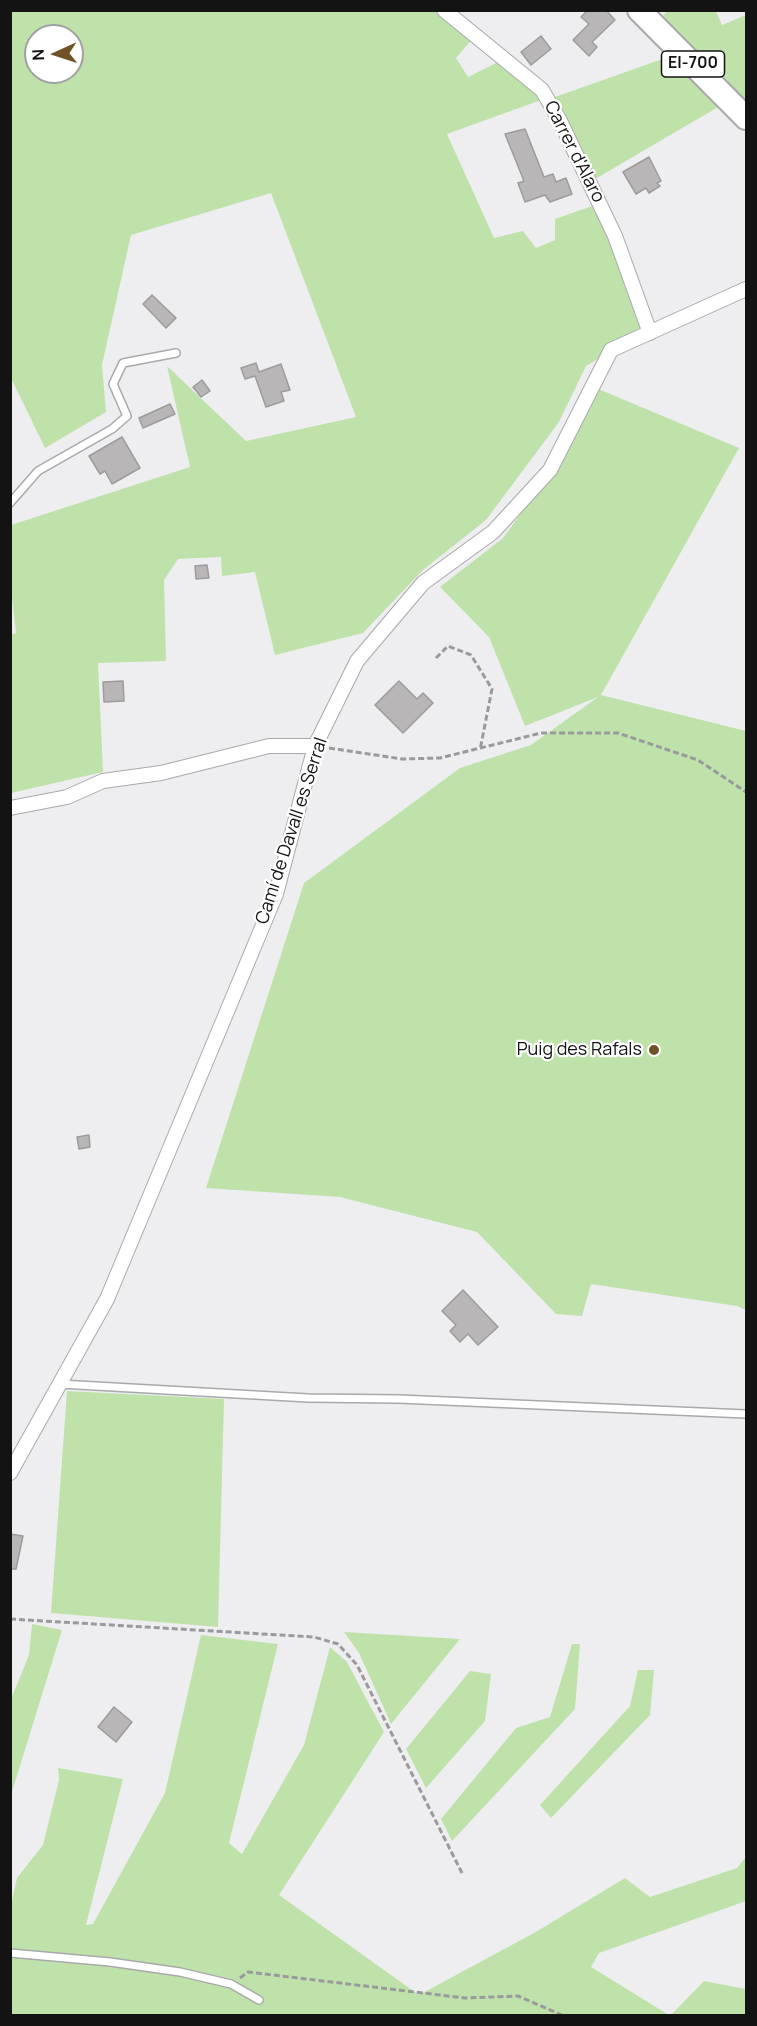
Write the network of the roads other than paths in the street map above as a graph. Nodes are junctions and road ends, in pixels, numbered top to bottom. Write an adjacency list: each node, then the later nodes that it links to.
1 (444, 10): 5 (street, Carrer d'Alaro)
2 (639, 10): 3 (main road, EI-700)
3 (747, 118)
4 (747, 289): 5 (street, Camí de Davall es Serral)
5 (650, 333): 8 (street, Camí de Davall es Serral)
6 (176, 353): 7 (lane)
7 (10, 503)
8 (315, 746): 9 (street); 10 (street, Camí de Davall es Serral)
9 (10, 808)
10 (60, 1383): 11 (lane); 12 (street, Camí de Davall es Serral)
11 (747, 1414)
12 (10, 1473)
13 (10, 1953): 14 (lane)
14 (258, 2000)

